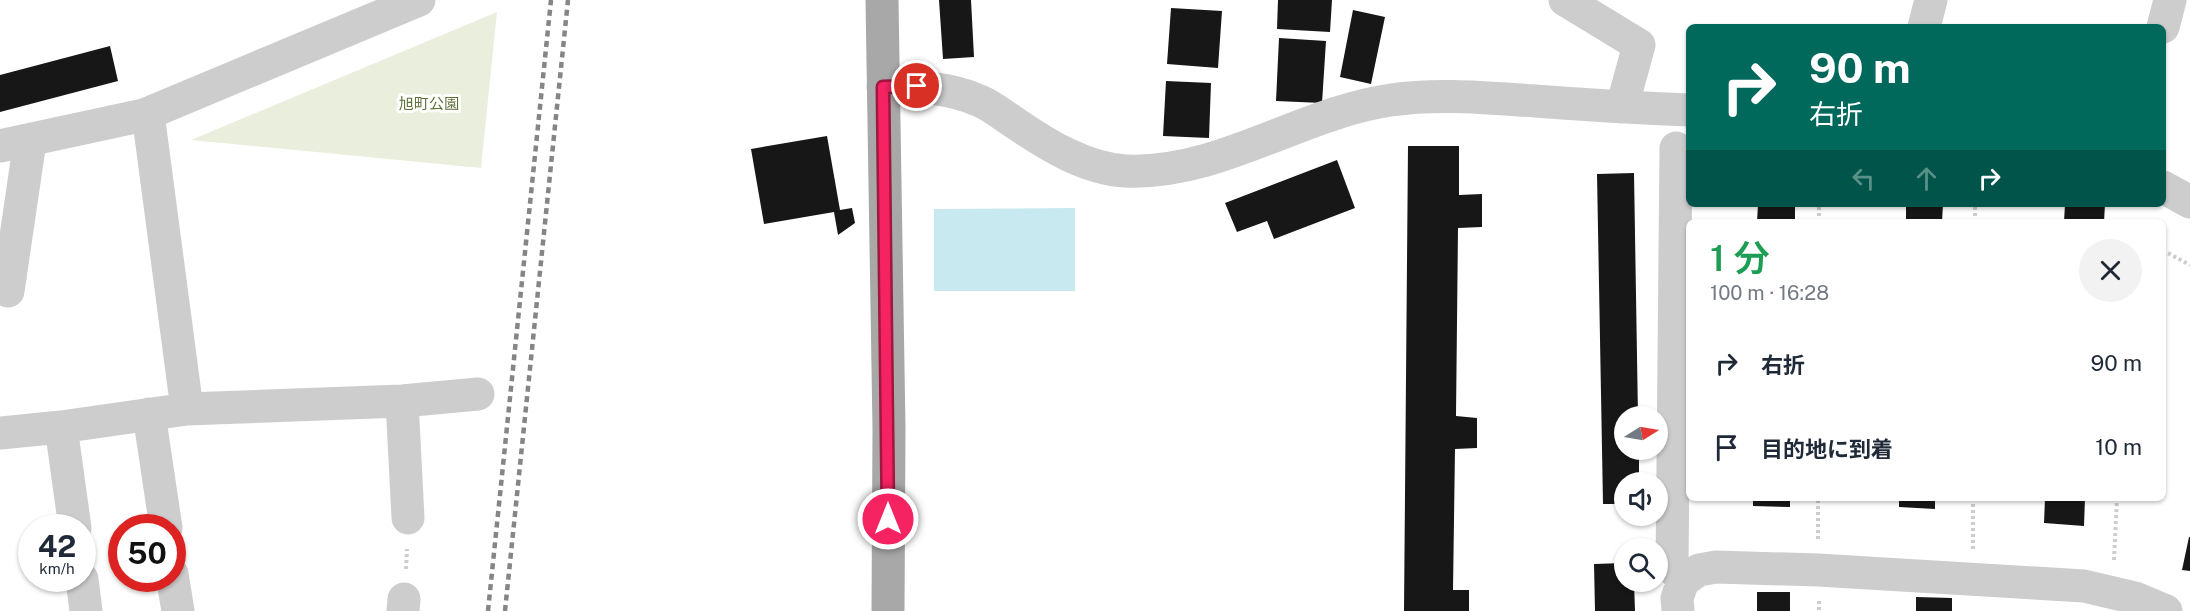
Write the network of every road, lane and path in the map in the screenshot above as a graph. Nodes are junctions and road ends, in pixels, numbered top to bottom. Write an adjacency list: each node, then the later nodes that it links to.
1 (418, 0): 11 (street)
2 (882, 0): 8 (main road)
3 (1565, 0): 9 (street)
4 (1930, 0): 6 (street)
5 (2170, 0): 7 (street)
6 (1925, 24)
7 (2164, 24)
8 (883, 87): 9 (street); 40 (main road)
9 (1622, 107): 10 (street)
10 (1686, 110)
11 (144, 115): 12 (street); 21 (street)
12 (15, 143): 18 (street)
13 (1676, 148): 36 (street)
14 (2166, 190): 15 (street)
15 (2190, 202)
16 (2166, 254): 17 (path)
17 (2190, 265)
18 (8, 291)
19 (478, 394): 20 (street)
20 (402, 401): 21 (street); 30 (street)
21 (187, 409): 22 (street)
22 (149, 414): 23 (street); 29 (street)
23 (61, 427): 24 (street); 28 (street)
24 (0, 433)
25 (1818, 501): 31 (path)
26 (1973, 501): 32 (path)
27 (2117, 501): 35 (path)
28 (73, 514)
29 (164, 514)
30 (408, 518): 37 (path)
31 (1818, 570): 32 (street); 36 (street)
32 (1972, 580): 35 (street)
33 (84, 592): 38 (street)
34 (175, 592): 39 (street)
35 (2113, 593): 41 (street)
36 (1680, 596)
37 (404, 605)
38 (86, 611)
39 (178, 611)
40 (888, 611)
41 (2166, 611)

